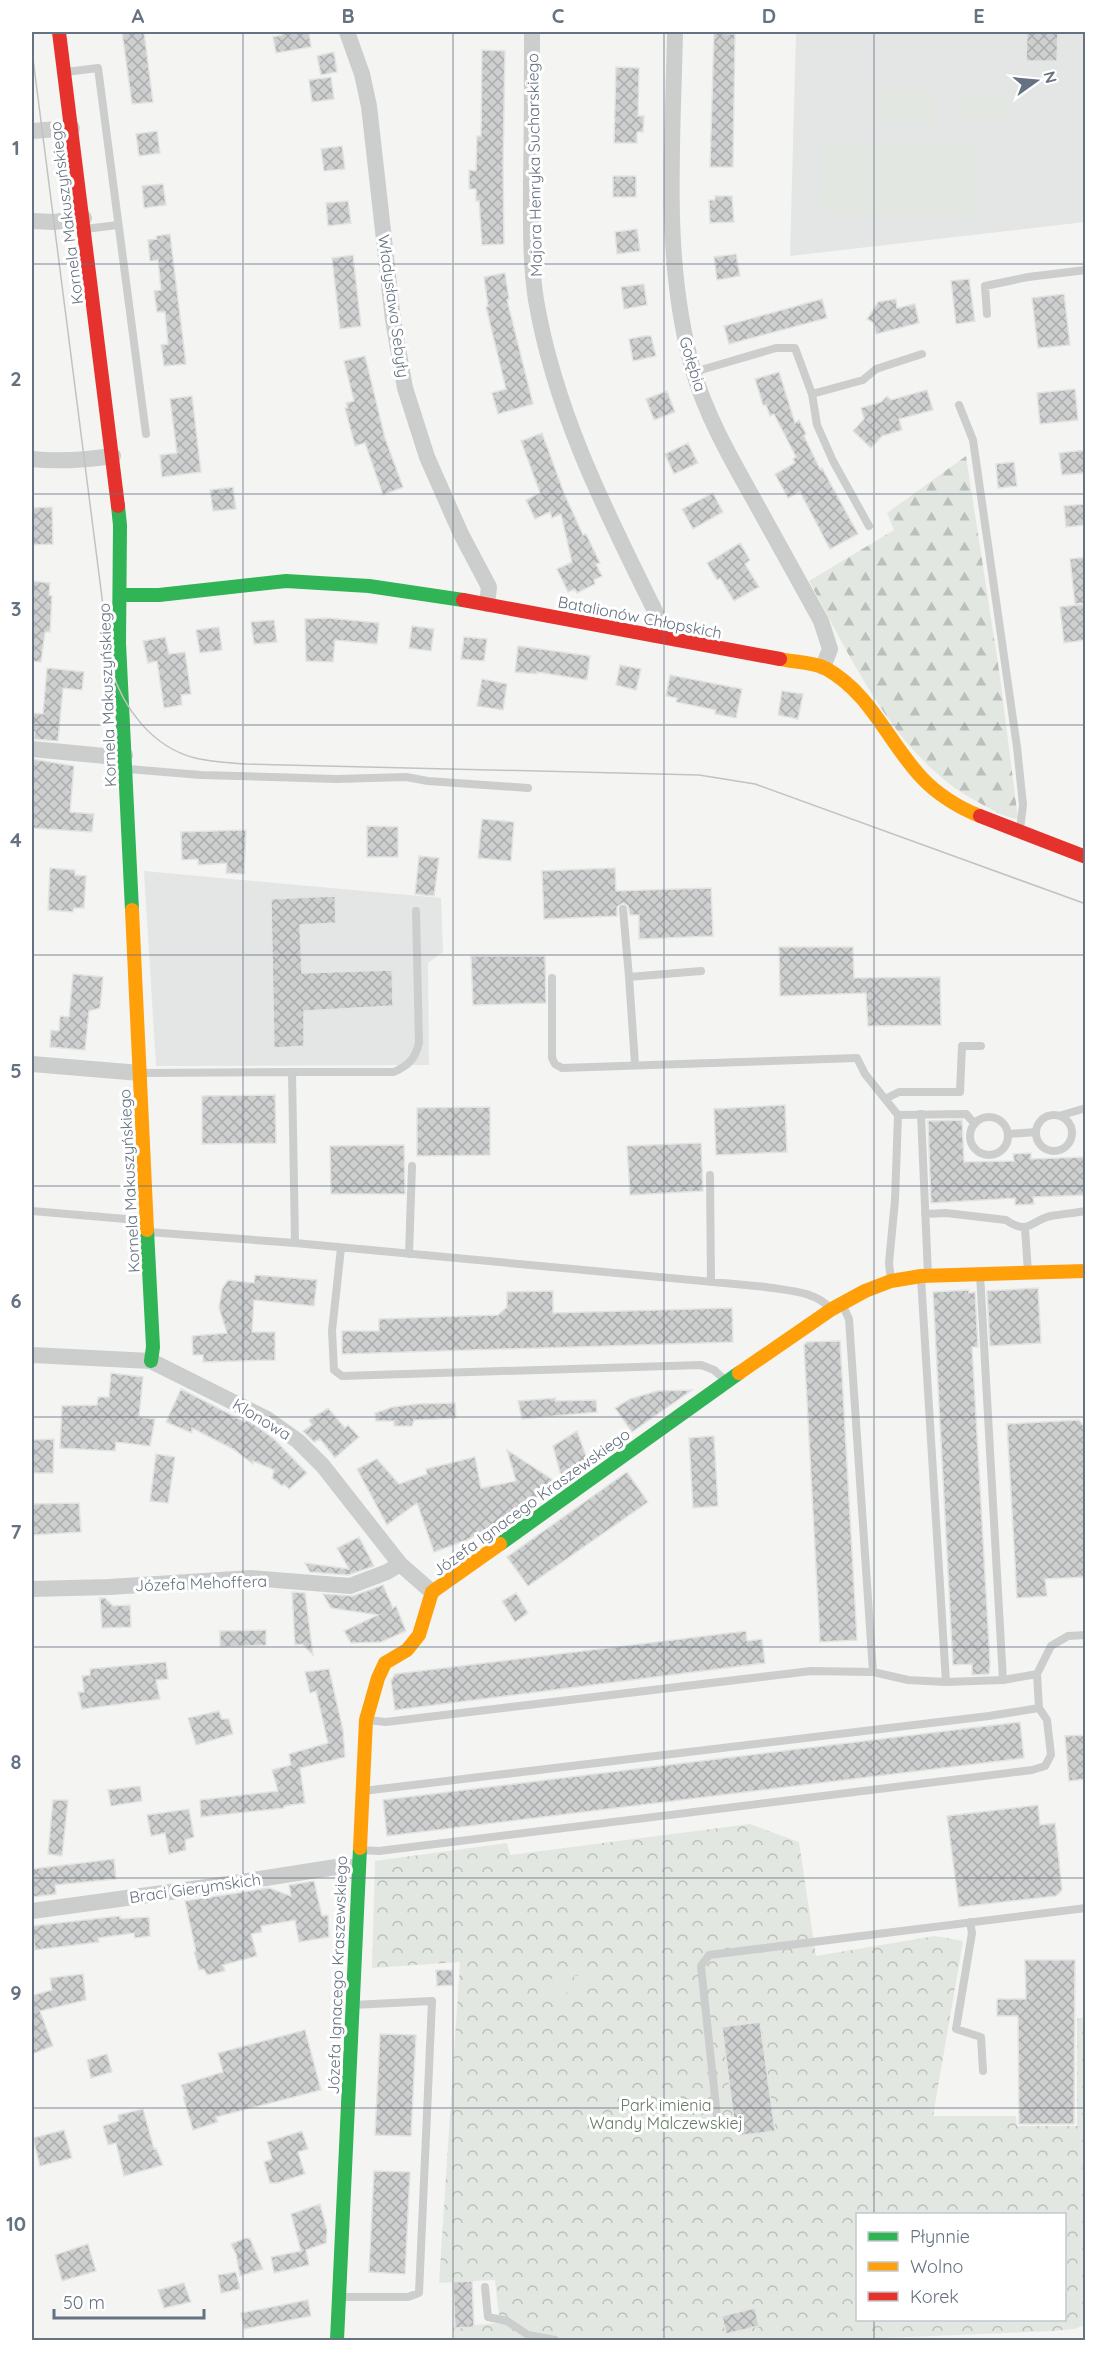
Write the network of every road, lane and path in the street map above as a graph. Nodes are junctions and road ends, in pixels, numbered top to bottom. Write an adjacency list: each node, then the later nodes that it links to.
1 (59, 32): 5 (street, Kornela Makuszyńskiego)
2 (347, 32): 22 (street, Władysława Sebyły)
3 (532, 32): 23 (street, Majora Henryka Sucharskiego)
4 (675, 32): 14 (street, Gołębia)
5 (65, 72): 6 (street, Kornela Makuszyńskiego); 10 (lane)
6 (72, 128): 7 (street); 9 (street, Kornela Makuszyńskiego)
7 (32, 131)
8 (32, 221): 9 (street)
9 (84, 223): 10 (lane); 18 (street, Kornela Makuszyńskiego)
10 (118, 225): 17 (lane)
11 (1086, 270): 12 (lane)
12 (987, 314)
13 (922, 354): 15 (lane)
14 (694, 372): 15 (lane); 24 (street, Gołębia)
15 (812, 394): 20 (lane)
16 (959, 405): 28 (lane)
17 (146, 434)
18 (113, 456): 19 (street); 21 (street, Kornela Makuszyńskiego)
19 (32, 459)
20 (869, 526)
21 (120, 595): 22 (street, Batalionów Chłopskich); 26 (street, Kornela Makuszyńskiego)
22 (487, 604): 23 (street, Batalionów Chłopskich)
23 (654, 635): 24 (street, Batalionów Chłopskich)
24 (823, 667): 28 (street, Batalionów Chłopskich)
25 (32, 749): 26 (street)
26 (125, 762): 27 (lane); 39 (street, Kornela Makuszyńskiego)
27 (528, 788)
28 (1019, 833): 29 (street, Batalionów Chłopskich)
29 (1086, 857)
30 (623, 909): 33 (lane)
31 (416, 911): 38 (lane)
32 (702, 971): 33 (lane)
33 (629, 977): 37 (lane)
34 (552, 978): 37 (lane)
35 (981, 1046): 40 (lane)
36 (32, 1064): 39 (street)
37 (635, 1064): 40 (lane)
38 (292, 1072): 39 (lane); 55 (lane)
39 (140, 1073): 53 (street, Kornela Makuszyńskiego)
40 (885, 1099): 43 (lane)
41 (1086, 1108): 44 (lane)
42 (921, 1114): 43 (lane); 45 (lane); 52 (lane)
43 (898, 1115): 62 (lane)
44 (1062, 1116): 46 (lane); 46 (lane)
45 (974, 1123): 47 (lane); 47 (lane)
46 (1036, 1132): 47 (lane)
47 (1008, 1134)
48 (412, 1166): 57 (lane)
49 (710, 1175): 63 (lane)
50 (32, 1211): 53 (lane)
51 (1086, 1211): 54 (lane)
52 (925, 1214): 54 (lane); 61 (lane)
53 (148, 1225): 55 (lane); 66 (street, Kornela Makuszyńskiego)
54 (1025, 1228): 59 (lane)
55 (296, 1243): 56 (lane)
56 (341, 1248): 57 (lane); 67 (lane)
57 (409, 1254): 63 (lane)
58 (1086, 1271): 59 (street, Józefa Ignacego Kraszewskiego)
59 (1028, 1272): 60 (street, Józefa Ignacego Kraszewskiego)
60 (980, 1274): 61 (street, Józefa Ignacego Kraszewskiego); 74 (lane)
61 (924, 1276): 62 (street, Józefa Ignacego Kraszewskiego); 75 (lane)
62 (891, 1281): 64 (street, Józefa Ignacego Kraszewskiego)
63 (711, 1282): 64 (lane)
64 (837, 1306): 67 (street, Józefa Ignacego Kraszewskiego); 72 (lane)
65 (32, 1355): 66 (street, Klonowa)
66 (151, 1361): 68 (street, Klonowa)
67 (727, 1381): 70 (street, Józefa Ignacego Kraszewskiego)
68 (400, 1564): 69 (street, Józefa Mehoffera); 70 (street, Klonowa)
69 (32, 1589)
70 (432, 1592): 77 (street, Józefa Ignacego Kraszewskiego)
71 (1086, 1635): 73 (lane)
72 (873, 1672): 75 (lane); 77 (lane)
73 (1037, 1674): 74 (lane); 76 (lane)
74 (1003, 1680): 75 (lane)
75 (946, 1682)
76 (1039, 1708): 78 (lane); 79 (lane)
77 (366, 1719): 78 (street, Józefa Ignacego Kraszewskiego)
78 (362, 1791): 79 (street, Józefa Ignacego Kraszewskiego)
79 (359, 1850): 80 (street, Józefa Ignacego Kraszewskiego)
80 (358, 1867): 82 (street, Braci Gierymskich); 84 (street, Józefa Ignacego Kraszewskiego)
81 (1086, 1908): 83 (lane)
82 (32, 1911)
83 (970, 1922): 85 (lane); 86 (lane)
84 (352, 2005): 88 (street, Józefa Ignacego Kraszewskiego); 88 (lane)
85 (983, 2071)
86 (718, 2126)
87 (485, 2288): 90 (lane)
88 (339, 2297): 89 (street, Józefa Ignacego Kraszewskiego)
89 (337, 2340)
90 (555, 2340)

